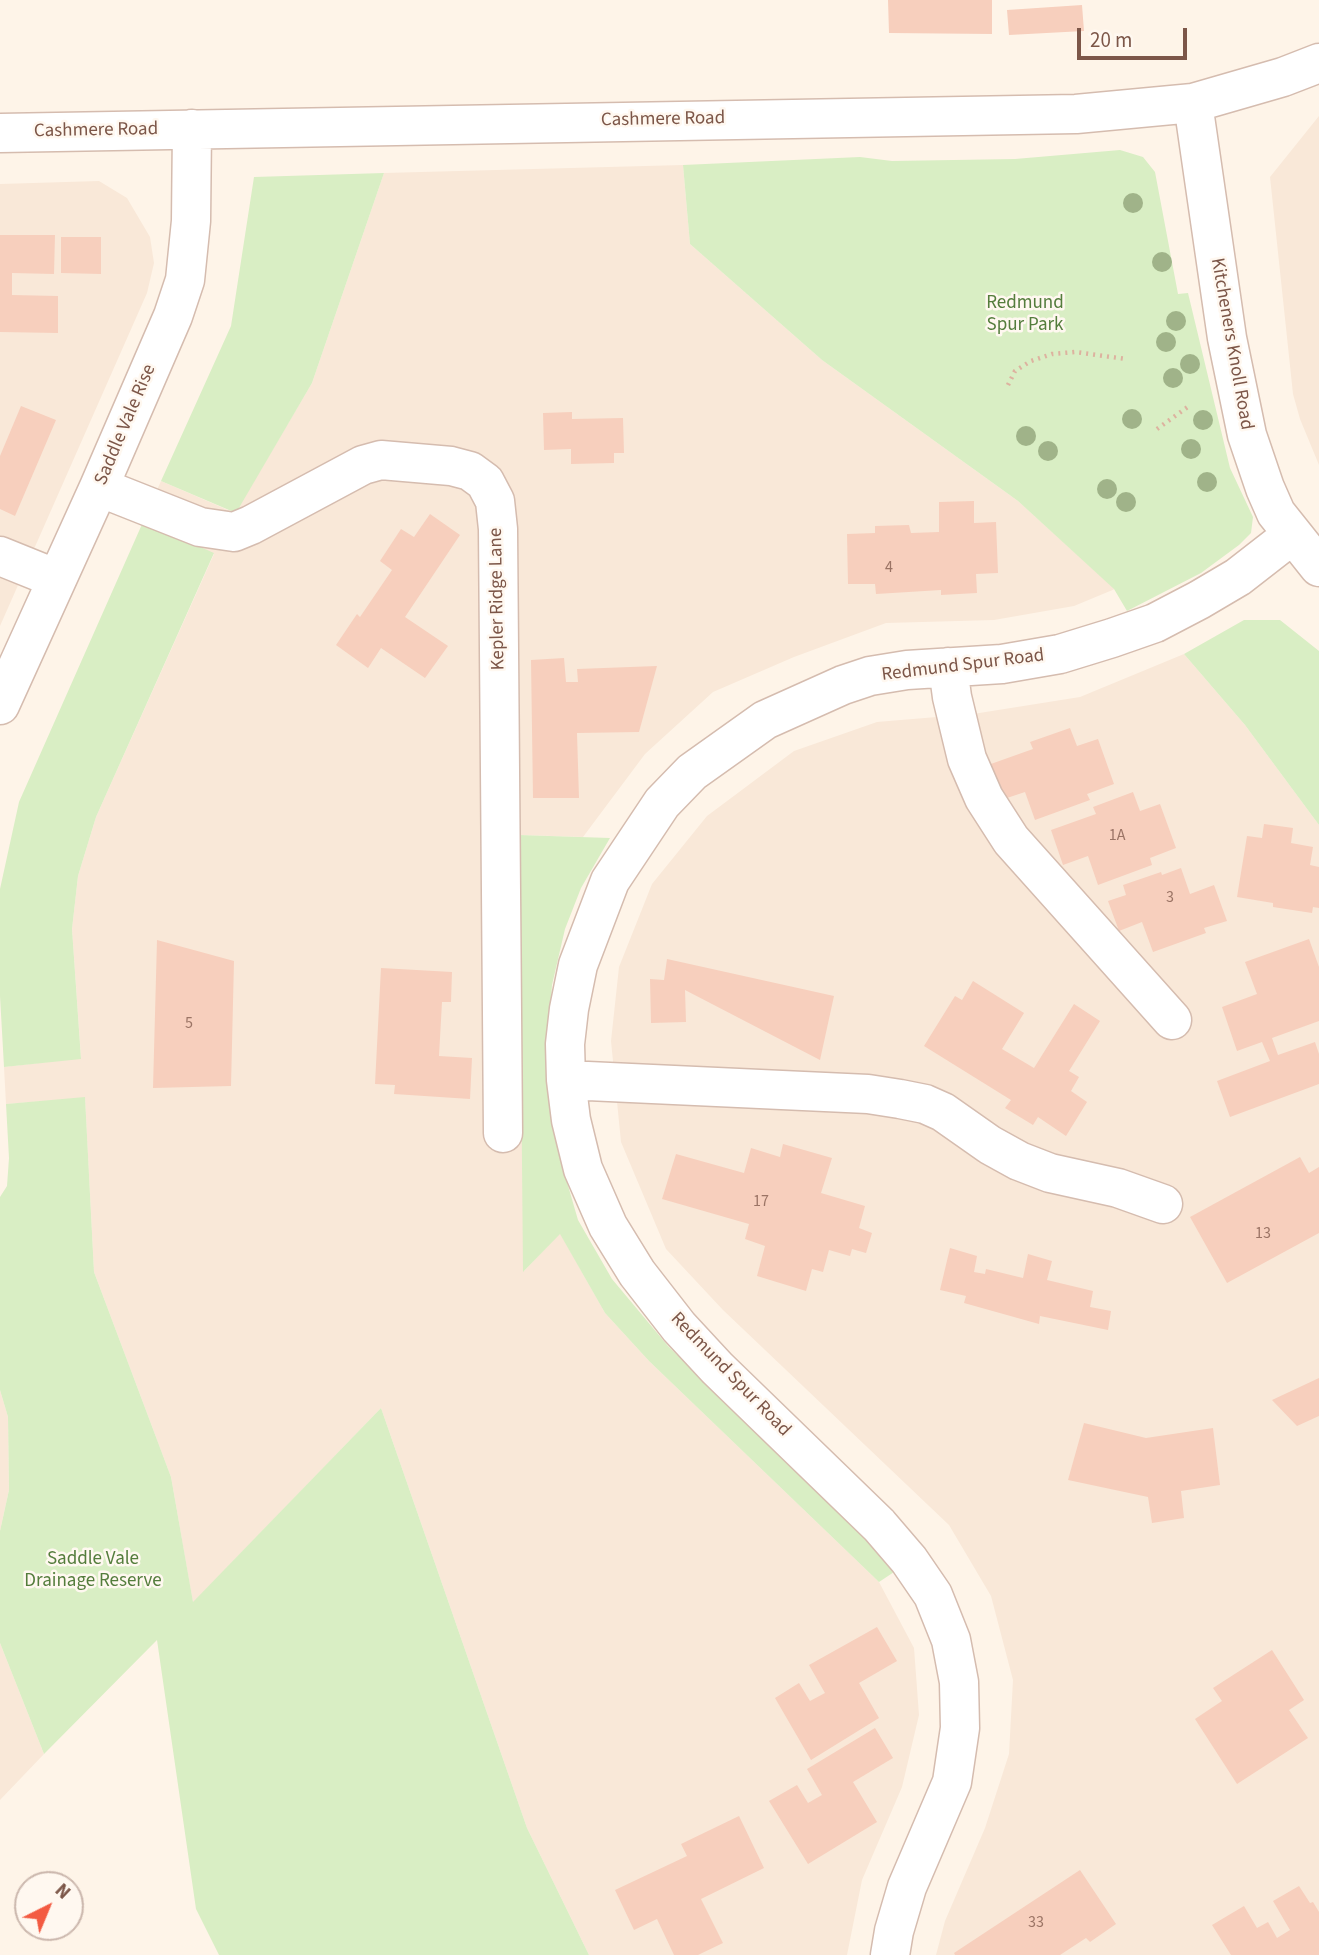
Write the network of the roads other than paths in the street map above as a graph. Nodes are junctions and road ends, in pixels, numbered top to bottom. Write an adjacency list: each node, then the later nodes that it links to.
1 (1319, 63): 2 (street, Cashmere Road)
2 (1193, 103): 3 (street, Cashmere Road); 6 (street, Kitcheners Knoll Road)
3 (192, 130): 4 (street, Cashmere Road); 5 (street, Saddle Vale Rise)
4 (0, 133)
5 (99, 487): 9 (street, Saddle Vale Rise); 14 (street, Kepler Ridge Lane)
6 (1292, 535): 8 (street, Kitcheners Knoll Road); 10 (street, Redmund Spur Road)
7 (0, 556): 9 (street)
8 (1319, 567)
9 (57, 579): 11 (street, Saddle Vale Rise)
10 (948, 667): 12 (street); 13 (street, Redmund Spur Road)
11 (0, 705)
12 (1172, 1020)
13 (566, 1080): 15 (street); 16 (street, Redmund Spur Road)
14 (503, 1133)
15 (1163, 1204)
16 (890, 1955)

